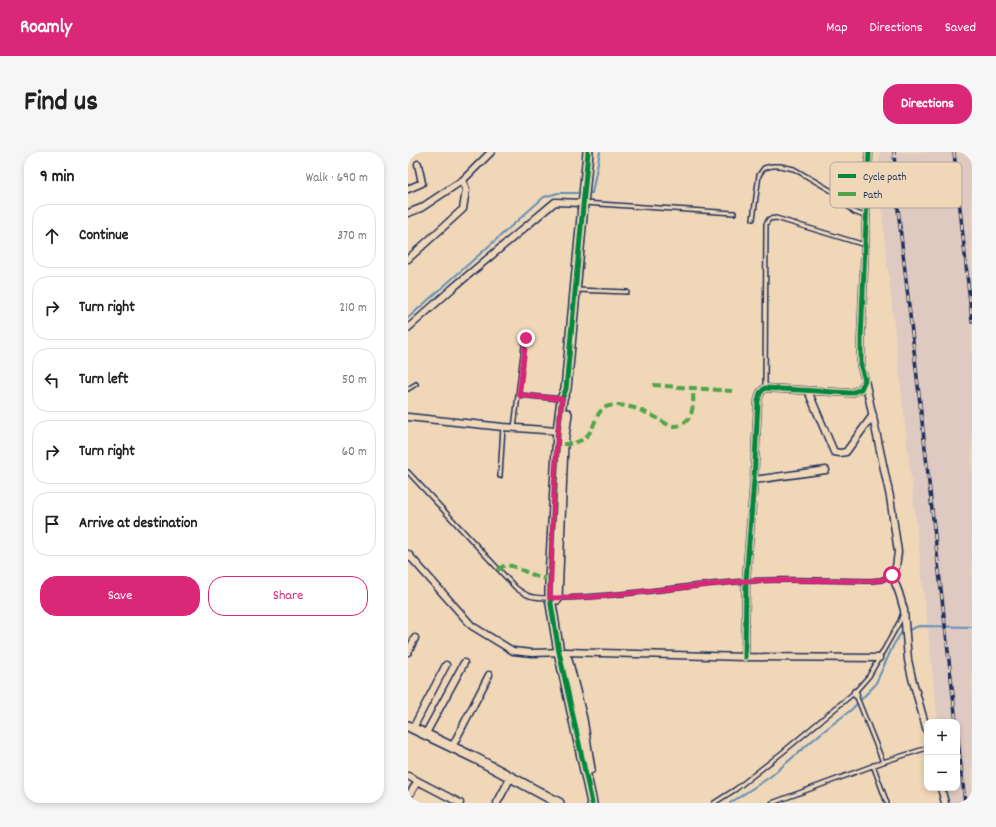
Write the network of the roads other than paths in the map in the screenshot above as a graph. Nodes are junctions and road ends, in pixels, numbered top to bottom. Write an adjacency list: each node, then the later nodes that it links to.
1 (491, 152): 6 (street)
2 (588, 152): 9 (street)
3 (869, 152): 4 (street)
4 (869, 162)
5 (418, 164): 7 (street)
6 (463, 180): 12 (street); 17 (street)
7 (408, 189)
8 (830, 190): 15 (lane)
9 (583, 203): 13 (lane); 18 (street); 20 (street)
10 (850, 208): 14 (lane)
11 (866, 208): 14 (street)
12 (408, 213)
13 (734, 213)
14 (866, 216): 16 (street)
15 (753, 219)
16 (865, 245): 22 (street); 24 (lane)
17 (408, 259)
18 (575, 290): 19 (lane); 26 (street)
19 (627, 292)
20 (408, 328)
21 (526, 338): 28 (lane)
22 (865, 380): 27 (street); 30 (street)
23 (416, 384): 25 (lane)
24 (765, 388): 27 (street); 38 (street)
25 (408, 389)
26 (566, 389): 29 (street); 42 (street)
27 (808, 390): 30 (street)
28 (519, 395): 29 (lane); 33 (lane)
29 (562, 399): 34 (street)
30 (873, 415): 40 (street)
31 (408, 417): 32 (street)
32 (503, 427): 33 (street); 37 (lane)
33 (514, 428): 34 (street)
34 (558, 431): 42 (street)
35 (826, 470): 38 (street)
36 (408, 472): 42 (lane)
37 (500, 476)
38 (754, 480): 41 (street)
39 (408, 554): 46 (street)
40 (892, 575): 41 (lane); 43 (street)
41 (746, 581): 42 (lane); 47 (street)
42 (553, 598): 46 (street)
43 (904, 610): 48 (lane); 53 (street)
44 (415, 638): 45 (street)
45 (408, 652)
46 (562, 652): 47 (street); 68 (street); 69 (street)
47 (744, 657): 48 (street)
48 (879, 658): 52 (lane)
49 (464, 663): 55 (street)
50 (446, 665): 54 (street)
51 (489, 675): 56 (street)
52 (855, 694): 58 (lane); 70 (lane)
53 (924, 721)
54 (410, 727): 55 (street)
55 (425, 735): 56 (street)
56 (452, 747): 61 (street)
57 (924, 749): 58 (lane)
58 (883, 762): 59 (lane)
59 (873, 765): 71 (lane); 72 (lane)
60 (408, 776): 62 (street)
61 (511, 777): 66 (street); 67 (street)
62 (418, 781): 64 (street); 65 (street)
63 (942, 791): 73 (street)
64 (408, 797)
65 (460, 803)
66 (497, 803)
67 (559, 803)
68 (592, 803)
69 (595, 803)
70 (714, 803)
71 (772, 803)
72 (887, 803)
73 (945, 803)

